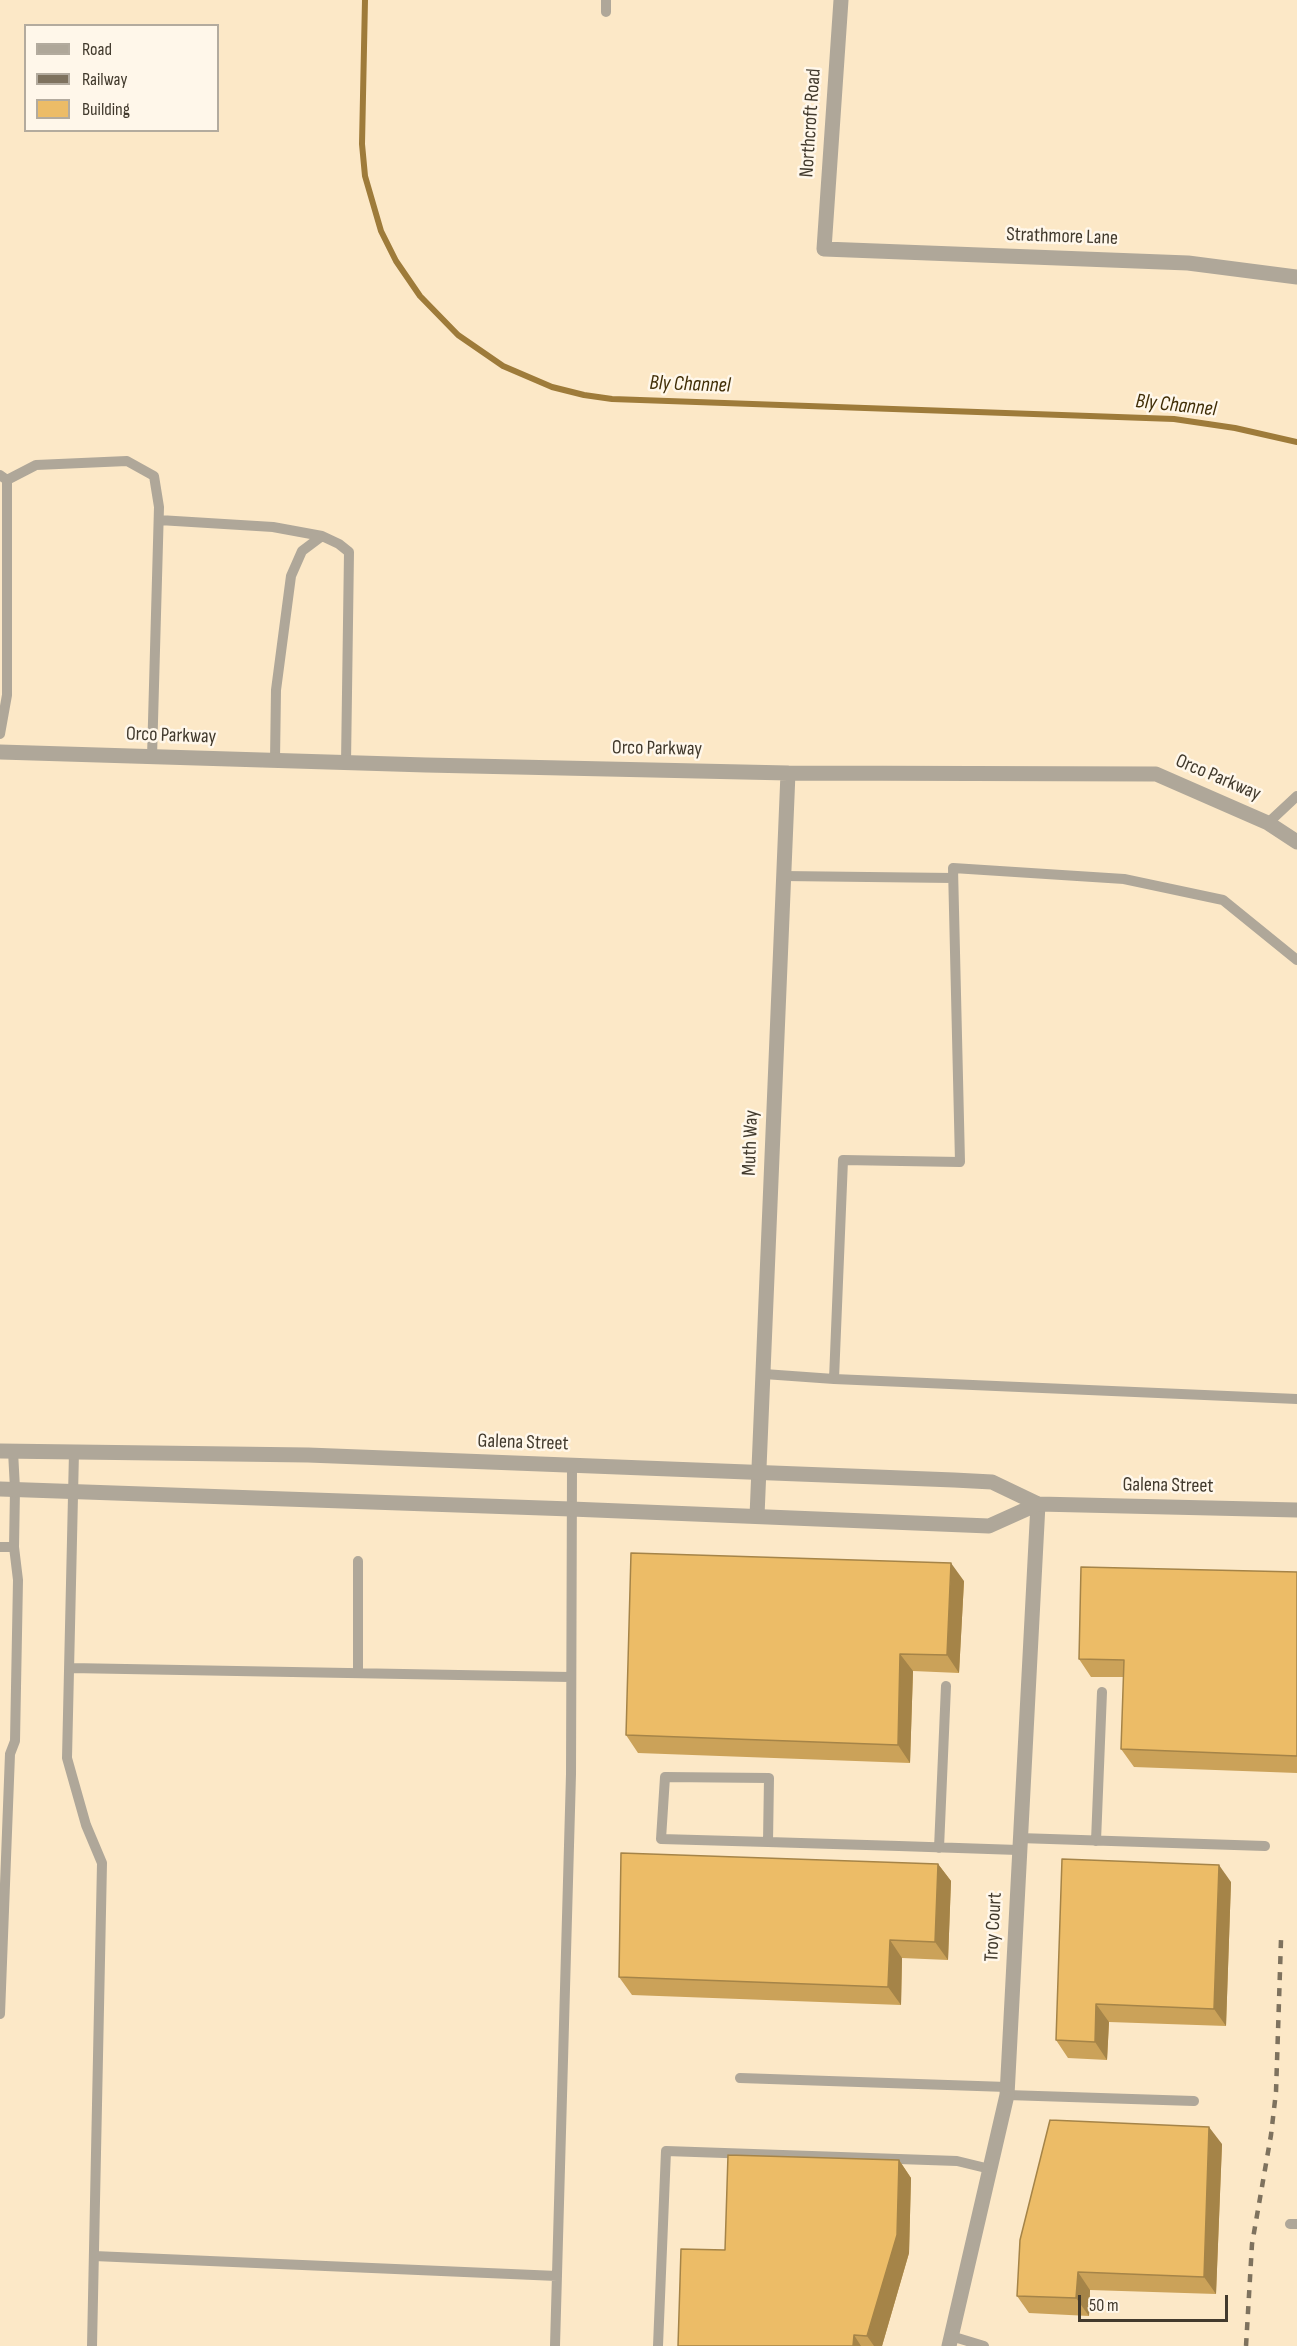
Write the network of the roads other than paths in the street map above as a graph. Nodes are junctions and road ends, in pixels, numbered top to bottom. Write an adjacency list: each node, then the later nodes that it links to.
1 (606, 0): 3 (lane)
2 (841, 0): 4 (street, Northcroft Road)
3 (606, 12)
4 (824, 249): 5 (street, Strathmore Lane)
5 (1297, 277)
6 (3, 477): 7 (lane); 9 (lane)
7 (159, 520): 8 (lane); 11 (lane)
8 (322, 536): 12 (lane); 13 (lane)
9 (0, 734)
10 (0, 752): 11 (street, Orco Parkway)
11 (152, 757): 12 (street, Orco Parkway)
12 (275, 760): 13 (street, Orco Parkway)
13 (346, 763): 14 (street, Orco Parkway)
14 (788, 773): 16 (street, Orco Parkway); 18 (street, Muth Way)
15 (1297, 796): 16 (lane)
16 (1268, 823): 17 (street, Orco Parkway)
17 (1297, 842)
18 (783, 876): 19 (lane); 21 (street, Muth Way)
19 (953, 878): 20 (lane); 22 (lane)
20 (1297, 960)
21 (764, 1374): 22 (lane); 27 (street, Muth Way)
22 (834, 1379): 23 (lane)
23 (1297, 1399)
24 (7, 1451): 25 (street, Galena Street); 28 (lane)
25 (74, 1452): 26 (street, Galena Street); 29 (lane)
26 (572, 1466): 27 (street, Galena Street); 31 (lane)
27 (759, 1474): 30 (street, Galena Street); 33 (street, Muth Way)
28 (8, 1489): 29 (street, Galena Street); 35 (lane)
29 (74, 1492): 31 (street, Galena Street); 37 (lane)
30 (1038, 1504): 32 (street, Galena Street); 33 (street, Galena Street); 44 (street, Troy Court)
31 (571, 1509): 33 (street, Galena Street); 39 (lane)
32 (1297, 1510)
33 (758, 1516)
34 (0, 1547): 35 (lane)
35 (14, 1547): 47 (lane)
36 (358, 1561): 38 (lane)
37 (70, 1668): 38 (lane); 52 (lane)
38 (358, 1673): 39 (lane)
39 (570, 1677): 53 (lane)
40 (946, 1686): 46 (lane)
41 (1102, 1692): 42 (lane)
42 (1096, 1841): 44 (lane); 45 (lane)
43 (768, 1842): 43 (lane); 46 (lane)
44 (1019, 1844): 46 (lane); 49 (street, Troy Court)
45 (1265, 1846)
46 (939, 1848)
47 (0, 2014)
48 (740, 2078): 49 (lane)
49 (1007, 2091): 50 (lane); 51 (street, Troy Court)
50 (1194, 2101)
51 (990, 2169): 54 (street, Troy Court); 57 (lane)
52 (94, 2256): 53 (lane); 55 (lane)
53 (557, 2276): 56 (lane)
54 (950, 2341): 58 (lane)
55 (92, 2346)
56 (555, 2346)
57 (658, 2346)
58 (984, 2346)

